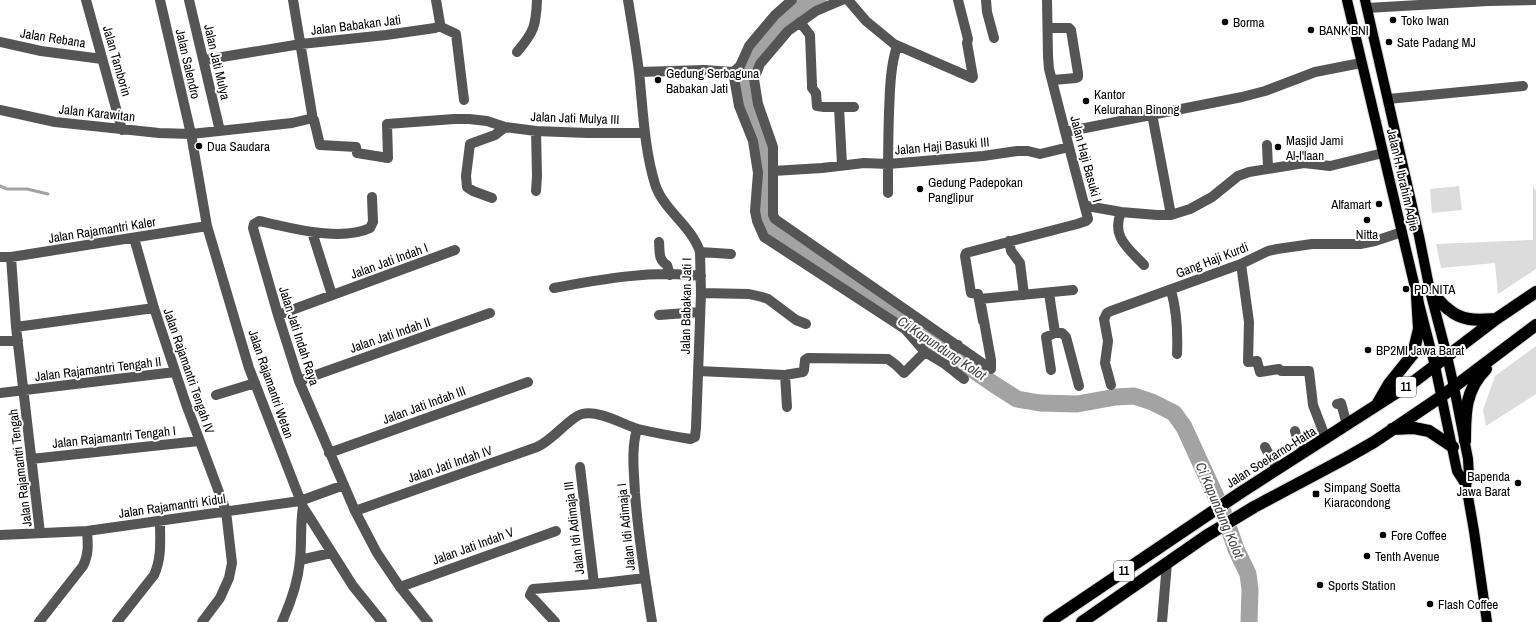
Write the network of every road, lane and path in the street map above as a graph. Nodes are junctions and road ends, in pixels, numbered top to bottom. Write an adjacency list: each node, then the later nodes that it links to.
1 (86, 0): 26 (street, Jalan Tamborin)
2 (160, 0): 46 (street, Jalan Salendro)
3 (189, 0): 27 (street, Jalan Jati Mulya)
4 (293, 0): 23 (street)
5 (436, 0): 19 (street)
6 (537, 0): 25 (street)
7 (628, 0): 29 (street, Jalan Babakan Jati I)
8 (792, 0): 30 (street)
9 (842, 0): 18 (street)
10 (848, 0): 24 (street)
11 (958, 0): 24 (street)
12 (986, 0): 21 (street)
13 (1047, 0): 20 (street, Jalan Haji Basuki I)
14 (1347, 0): 28 (main road, Jalan H. Ibrahim Adjie)
15 (1521, 0): 16 (street); 17 (street)
16 (1536, 0)
17 (1366, 4): 33 (main road, Jalan H. Ibrahim Adjie)
18 (800, 22): 35 (street); 54 (street)
19 (440, 26): 23 (street, Jalan Babakan Jati); 34 (street)
20 (1048, 28): 31 (street, Jalan Haji Basuki I); 31 (street)
21 (994, 38)
22 (0, 42): 26 (street, Jalan Rebana)
23 (301, 44): 27 (street); 39 (street, Jalan Babakan Jati)
24 (897, 46): 51 (street, Jalan Haji Basuki III)
25 (517, 52)
26 (102, 59): 41 (street, Jalan Tamborin)
27 (204, 60): 42 (street, Jalan Jati Mulya)
28 (1361, 63): 38 (street); 50 (main road, Jalan H. Ibrahim Adjie)
29 (639, 72): 30 (street); 45 (street, Jalan Babakan Jati I)
30 (733, 72): 102 (street)
31 (1052, 80): 44 (street, Jalan Haji Basuki I)
32 (1523, 86): 33 (street)
33 (1388, 99): 80 (main road, Jalan H. Ibrahim Adjie)
34 (464, 100)
35 (839, 107): 36 (street); 52 (street)
36 (854, 107)
37 (0, 110): 41 (street, Jalan Karawitan)
38 (1152, 114): 44 (street); 61 (street)
39 (312, 117): 42 (street); 47 (street, Jalan Babakan Jati)
40 (505, 127): 43 (street, Jalan Jati Mulya III); 47 (street, Jalan Jati Mulya III); 58 (street)
41 (122, 130): 46 (street, Jalan Karawitan)
42 (220, 131): 46 (street)
43 (536, 131): 45 (street, Jalan Jati Mulya III); 55 (street)
44 (1065, 132): 49 (street, Jalan Haji Basuki I)
45 (645, 133): 69 (street, Jalan Babakan Jati I)
46 (191, 134): 62 (street, Jalan Rajamantri Wetan)
47 (320, 145)
48 (1267, 145): 53 (street)
49 (1069, 148): 51 (street, Jalan Haji Basuki III); 59 (street, Jalan Haji Basuki I)
50 (1383, 153): 53 (street); 64 (main road, Jalan H. Ibrahim Adjie)
51 (888, 164): 52 (street); 56 (street)
52 (842, 165): 54 (street)
53 (1268, 168): 61 (street)
54 (774, 172): 101 (street)
55 (536, 192)
56 (888, 193)
57 (372, 197): 63 (street, Jalan Jati Indah Raya)
58 (492, 198)
59 (1084, 203): 60 (street); 66 (street, Jalan Haji Basuki I)
60 (1121, 212): 61 (street); 74 (street)
61 (1171, 215)
62 (207, 226): 65 (street, Jalan Rajamantri Kaler); 114 (street, Jalan Rajamantri Wetan)
63 (312, 232): 85 (street); 90 (street, Jalan Jati Indah Raya)
64 (1402, 232): 73 (street, Gang Haji Kurdi); 86 (main road, Jalan H. Ibrahim Adjie)
65 (134, 238): 72 (street, Jalan Rajamantri Kaler); 87 (street, Jalan Rajamantri Tengah IV)
66 (1009, 241): 84 (street); 93 (street, Jalan Haji Basuki I)
67 (659, 242): 75 (street)
68 (456, 250): 85 (street, Jalan Jati Indah I)
69 (700, 252): 70 (street); 76 (street, Jalan Babakan Jati I)
70 (732, 254)
71 (0, 257): 72 (street, Jalan Rajamantri Kaler)
72 (11, 257): 96 (street, Jalan Rajamantri Tengah)
73 (1240, 264): 79 (street, Gang Haji Kurdi); 130 (street)
74 (1144, 265)
75 (670, 275): 76 (street); 77 (street)
76 (701, 276): 82 (street, Jalan Babakan Jati I)
77 (554, 288)
78 (1073, 290): 83 (street)
79 (1171, 290): 103 (street); 115 (street, Gang Haji Kurdi)
80 (1430, 292): 92 (highway); 104 (main road, Jalan H. Ibrahim Adjie)
81 (1534, 292): 92 (highway, 11)
82 (701, 293): 88 (street, Jalan Babakan Jati I); 94 (street)
83 (1049, 293): 84 (street); 97 (street)
84 (1024, 295): 101 (street)
85 (332, 296): 90 (street, Jalan Jati Indah I)
86 (1417, 296): 106 (main road, Jalan H. Ibrahim Adjie); 123 (highway)
87 (154, 308): 96 (street); 109 (street, Jalan Rajamantri Tengah IV)
88 (700, 312): 91 (street); 108 (street, Jalan Babakan Jati I)
89 (490, 313): 112 (street, Jalan Jati Indah II)
90 (278, 315): 112 (street, Jalan Jati Indah Raya)
91 (659, 315)
92 (1496, 319): 104 (highway, 11)
93 (983, 321)
94 (806, 324)
95 (1536, 325): 100 (highway, 11)
96 (16, 326): 99 (street, Jalan Rajamantri Tengah)
97 (1055, 333): 107 (street); 116 (street)
98 (0, 341): 99 (street)
99 (18, 341): 118 (street, Jalan Rajamantri Tengah)
100 (1511, 344): 117 (highway, 11); 132 (highway)
101 (957, 347): 105 (street)
102 (925, 352): 105 (street); 110 (street)
103 (1177, 354)
104 (1447, 356): 106 (highway, Jalan Soekarno-Hatta / 11); 117 (main road, Jalan H. Ibrahim Adjie)
105 (945, 363): 111 (street)
106 (1435, 366): 121 (main road, Jalan H. Ibrahim Adjie); 123 (highway, Jalan Soekarno-Hatta / 11)
107 (1051, 370)
108 (698, 371): 110 (street); 129 (street, Jalan Babakan Jati I)
109 (175, 372): 118 (street, Jalan Rajamantri Tengah II); 131 (street, Jalan Rajamantri Tengah IV)
110 (785, 376): 124 (street)
111 (964, 379)
112 (299, 381): 136 (street, Jalan Jati Indah Raya)
113 (528, 382): 136 (street, Jalan Jati Indah III)
114 (255, 383): 120 (street); 142 (street, Jalan Rajamantri Wetan)
115 (1111, 385)
116 (1079, 386)
117 (1454, 387): 121 (highway, 11); 132 (main road, Jalan H. Ibrahim Adjie)
118 (24, 391): 119 (street, Jalan Rajamantri Tengah II); 137 (street, Jalan Rajamantri Tengah)
119 (0, 393)
120 (216, 395)
121 (1442, 396): 127 (highway, 11); 134 (main road, Jalan H. Ibrahim Adjie)
122 (1337, 404): 125 (street)
123 (1376, 406): 125 (highway, Jalan Soekarno-Hatta / 11)
124 (787, 408)
125 (1347, 425): 130 (highway, Jalan Soekarno-Hatta / 11)
126 (637, 429): 129 (street, Jalan Jati Indah IV); 143 (street, Jalan Jati Indah IV); 153 (street, Jalan Idi Adimaja I)
127 (1390, 429): 134 (highway); 152 (highway, 11)
128 (1295, 431): 135 (street)
129 (695, 434)
130 (1326, 439): 135 (highway, Jalan Soekarno-Hatta / 11)
131 (199, 441): 137 (street, Jalan Rajamantri Tengah I); 144 (street, Jalan Rajamantri Tengah IV)
132 (1465, 441): 141 (main road, Jalan H. Ibrahim Adjie)
133 (1265, 447): 139 (street)
134 (1453, 447): 141 (main road, Jalan H. Ibrahim Adjie)
135 (1305, 452): 139 (highway, Jalan Soekarno-Hatta / 11)
136 (329, 453): 140 (street, Jalan Jati Indah Raya)
137 (31, 459): 148 (street, Jalan Rajamantri Tengah)
138 (580, 467): 154 (street, Jalan Idi Adimaja III)
139 (1277, 469): 164 (highway, Jalan Soekarno-Hatta / 11)
140 (344, 484): 142 (street, Jalan Rajamantri Kidul); 143 (street, Jalan Jati Indah Raya)
141 (1466, 485): 167 (main road)
142 (301, 504): 144 (street, Jalan Rajamantri Kidul); 150 (street, Jalan Rajamantri Wetan); 151 (street)
143 (355, 511): 155 (street, Jalan Jati Indah Raya)
144 (227, 513): 145 (street, Jalan Rajamantri Kidul); 158 (street, Jalan Rajamantri Tengah IV)
145 (160, 521): 146 (street, Jalan Rajamantri Kidul); 157 (street)
146 (87, 531): 148 (street, Jalan Rajamantri Kidul); 156 (street)
147 (556, 531): 155 (street, Jalan Jati Indah V)
148 (40, 533): 149 (street, Jalan Rajamantri Kidul)
149 (0, 535)
150 (331, 553): 151 (street); 160 (street, Jalan Rajamantri Wetan)
151 (300, 560): 159 (street)
152 (1167, 563): 165 (highway, 11); 166 (street)
153 (645, 578): 154 (street, Jalan Idi Adimaja III); 163 (street, Jalan Idi Adimaja I)
154 (594, 584): 162 (street, Jalan Idi Adimaja III)
155 (400, 587): 161 (street, Jalan Jati Indah Raya)
156 (39, 622)
157 (117, 622)
158 (202, 622)
159 (282, 622)
160 (381, 622)
161 (428, 622)
162 (555, 622)
163 (652, 622)
164 (1049, 622)
165 (1082, 622)
166 (1162, 622)
167 (1487, 622)

